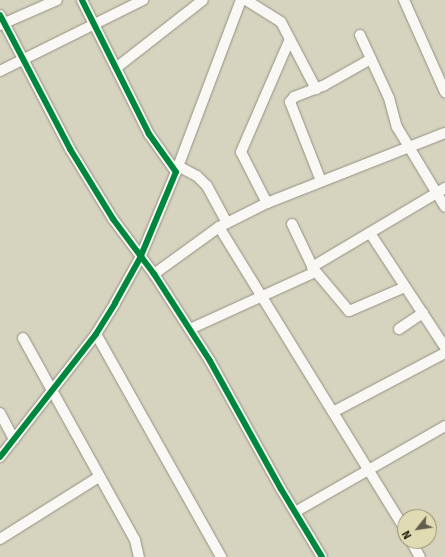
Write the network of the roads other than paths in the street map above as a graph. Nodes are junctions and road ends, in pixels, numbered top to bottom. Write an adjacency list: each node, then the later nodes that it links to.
1 (58, 0): 8 (street)
2 (82, 0): 9 (street)
3 (142, 0): 9 (street)
4 (203, 0): 14 (street)
5 (241, 0): 20 (street)
6 (246, 0): 11 (street)
7 (404, 0): 17 (street)
8 (1, 21): 13 (street)
9 (94, 24): 13 (street); 14 (street)
10 (360, 35): 12 (street)
11 (290, 39): 16 (street); 23 (street)
12 (371, 59): 16 (street); 19 (street)
13 (23, 61): 15 (street); 28 (street)
14 (116, 68): 20 (street)
15 (0, 72)
16 (316, 89): 21 (street)
17 (445, 92)
18 (445, 133): 19 (street)
19 (409, 149): 21 (street); 22 (street)
20 (177, 169): 26 (street); 28 (street)
21 (321, 181): 23 (street)
22 (441, 191): 24 (street); 27 (street)
23 (266, 203): 26 (street)
24 (445, 207)
25 (292, 224): 29 (street)
26 (223, 225): 30 (street); 33 (street)
27 (370, 233): 29 (street); 31 (street)
28 (140, 258): 30 (street); 37 (street)
29 (314, 269): 31 (street); 32 (street); 33 (street)
30 (154, 274): 35 (street)
31 (405, 286): 34 (street)
32 (323, 288)
33 (263, 296): 35 (street); 42 (street)
34 (423, 313): 36 (street); 39 (street)
35 (190, 329): 49 (street)
36 (399, 329)
37 (96, 334): 41 (street); 53 (street)
38 (23, 338): 41 (street)
39 (445, 348)
40 (445, 353): 42 (street)
41 (52, 389): 45 (street); 48 (street)
42 (333, 412): 47 (street)
43 (0, 413): 45 (street)
44 (445, 426): 47 (street)
45 (14, 439): 46 (street)
46 (0, 457)
47 (370, 471): 49 (street); 50 (street)
48 (99, 477): 51 (street); 52 (street)
49 (295, 512): 54 (street)
50 (397, 516)
51 (0, 539)
52 (139, 557)
53 (221, 557)
54 (322, 557)

